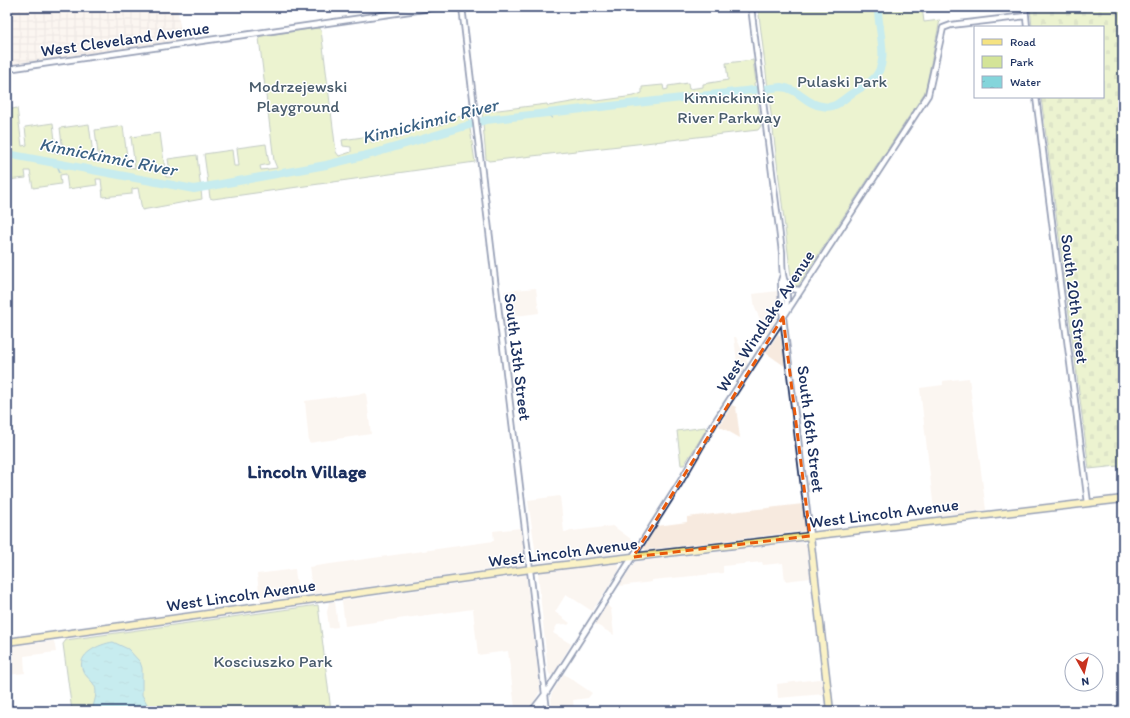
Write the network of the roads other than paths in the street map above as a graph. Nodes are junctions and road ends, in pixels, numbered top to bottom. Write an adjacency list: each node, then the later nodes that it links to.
1 (438, 7): 7 (street, West Cleveland Avenue)
2 (462, 7): 17 (street, South 13th Street)
3 (751, 7): 9 (street, South 16th Street)
4 (1025, 7): 5 (street)
5 (1026, 16): 6 (street); 11 (street, West Windlake Avenue)
6 (1027, 26)
7 (7, 69)
8 (1036, 98): 14 (street, South 20th Street)
9 (783, 275): 10 (street, South 16th Street); 12 (street, South 16th Street)
10 (786, 282): 11 (street); 12 (street, South 16th Street)
11 (800, 290): 12 (street, West Windlake Avenue)
12 (783, 317): 15 (street, South 16th Street); 16 (street, West Windlake Avenue)
13 (1123, 499): 14 (main road, West Lincoln Avenue)
14 (1088, 503): 15 (main road, West Lincoln Avenue)
15 (810, 536): 16 (main road, West Lincoln Avenue); 23 (main road, South 16th Street)
16 (633, 557): 17 (main road, West Lincoln Avenue); 19 (street, West Windlake Avenue)
17 (531, 569): 18 (main road, West Lincoln Avenue); 19 (street, South 13th Street)
18 (7, 642)
19 (546, 693): 20 (street, West Windlake Avenue); 21 (street, West Windlake Avenue); 22 (street, South 13th Street)
20 (532, 711)
21 (538, 711)
22 (548, 711)
23 (830, 711)

